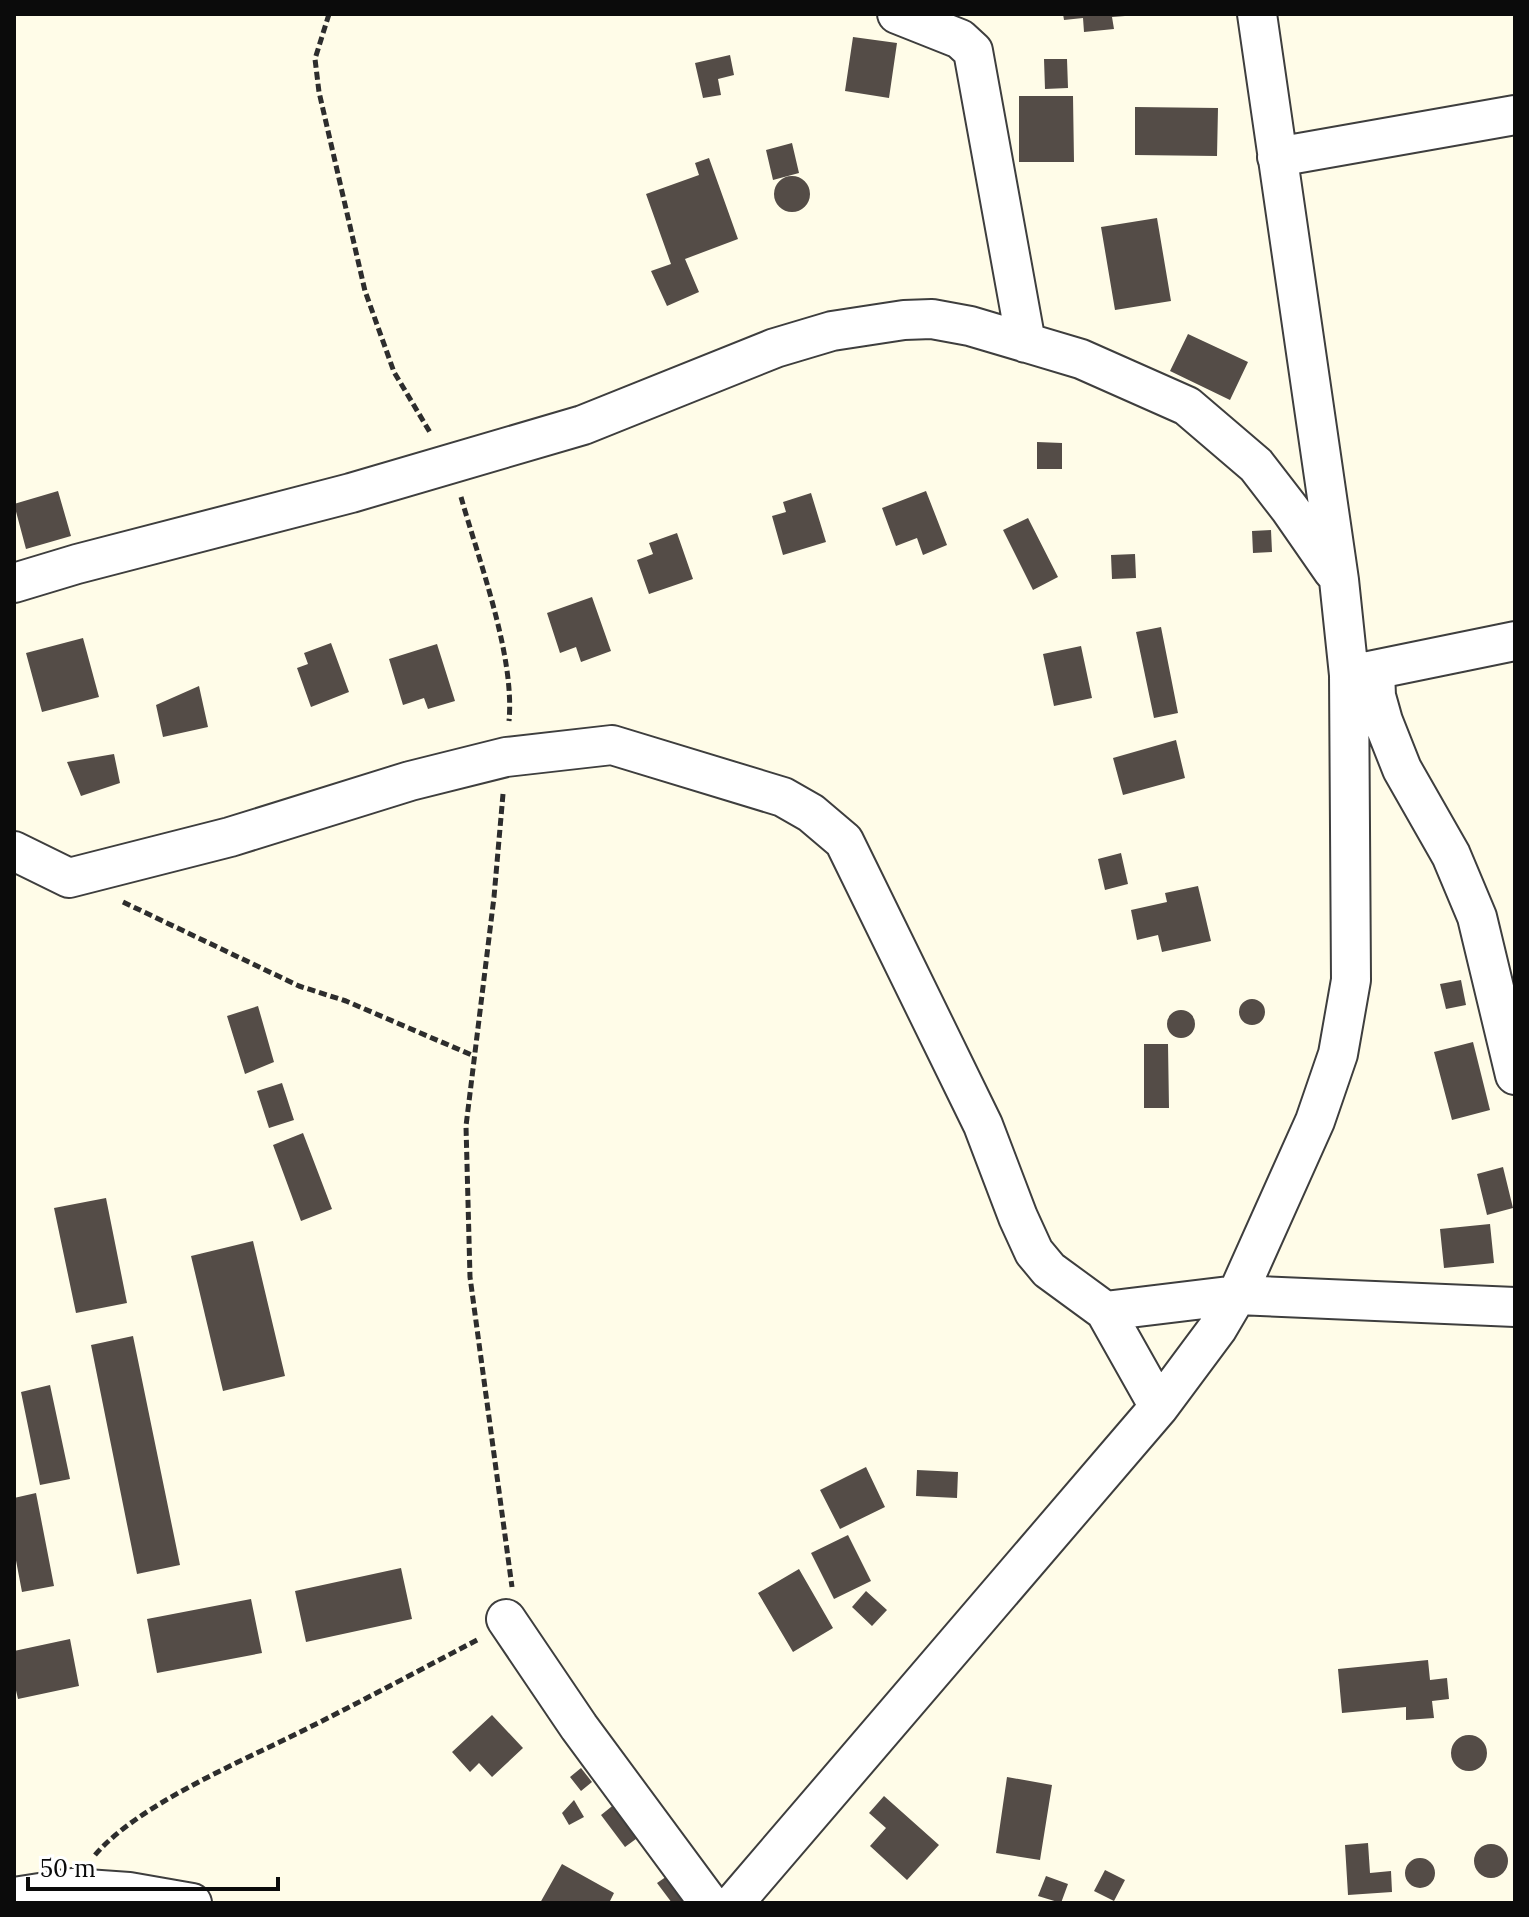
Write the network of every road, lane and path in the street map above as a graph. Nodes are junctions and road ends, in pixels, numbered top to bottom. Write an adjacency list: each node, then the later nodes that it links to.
1 (329, 14): 7 (path)
2 (897, 14): 6 (street)
3 (1257, 14): 5 (street)
4 (1515, 115): 5 (street)
5 (1277, 157): 8 (street)
6 (1026, 343): 7 (street); 8 (street)
7 (450, 465): 9 (street); 12 (path)
8 (1339, 580): 11 (street)
9 (14, 583)
10 (1515, 641): 11 (street)
11 (1362, 673): 16 (street); 17 (street)
12 (506, 757): 13 (street); 15 (path); 19 (street)
13 (14, 851)
14 (121, 901): 15 (path)
15 (474, 1056): 21 (path)
16 (1515, 1075)
17 (1237, 1295): 18 (street); 19 (street); 20 (street)
18 (1515, 1307)
19 (1105, 1311): 20 (street)
20 (1159, 1407): 26 (street)
21 (506, 1619): 22 (path); 25 (street)
22 (72, 1888): 23 (street); 24 (street)
23 (14, 1897)
24 (192, 1903)
25 (709, 1903)
26 (734, 1903)

